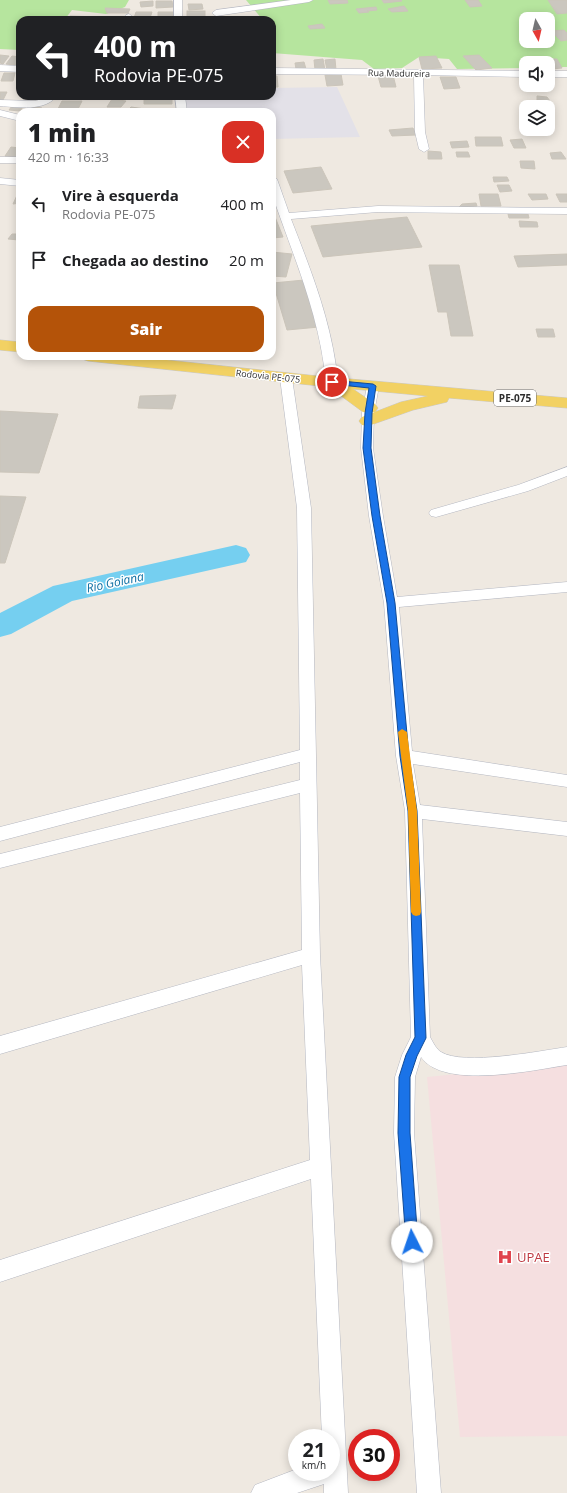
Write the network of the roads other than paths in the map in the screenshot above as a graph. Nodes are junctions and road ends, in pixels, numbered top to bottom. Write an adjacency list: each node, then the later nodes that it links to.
1 (178, 0): 4 (street)
2 (309, 0): 3 (street)
3 (216, 13)
4 (178, 16)
5 (0, 68): 6 (street)
6 (16, 68)
7 (276, 71): 8 (street, Rua Madureira)
8 (418, 73): 9 (street, Rua Madureira); 16 (street)
9 (519, 74)
10 (555, 74): 11 (street)
11 (567, 74)
12 (45, 100): 13 (street)
13 (0, 103)
14 (0, 113): 15 (street)
15 (16, 117)
16 (424, 149)
17 (0, 160): 18 (street)
18 (16, 160)
19 (0, 181): 20 (street)
20 (16, 183)
21 (276, 190): 23 (street)
22 (567, 211): 23 (street)
23 (285, 216): 26 (street)
24 (124, 360): 25 (main road, Rodovia PE-075 / PE-075)
25 (286, 378): 26 (main road, Rodovia PE-075 / PE-075); 35 (street)
26 (332, 382): 27 (main road, Rodovia PE-075 / PE-075); 30 (main road)
27 (373, 386): 28 (main road, Rodovia PE-075 / PE-075); 30 (street)
28 (464, 394): 29 (main road, Rodovia PE-075 / PE-075); 30 (main road)
29 (567, 403)
30 (369, 414): 34 (street)
31 (567, 471): 32 (street)
32 (436, 513)
33 (567, 587): 34 (street)
34 (391, 603): 36 (street)
35 (308, 754): 38 (street); 41 (street)
36 (404, 756): 37 (street); 39 (street)
37 (567, 781)
38 (308, 785): 42 (street); 43 (street)
39 (413, 811): 40 (street); 44 (street)
40 (567, 829)
41 (0, 834)
42 (0, 861)
43 (311, 955): 45 (street); 47 (street)
44 (420, 1038): 46 (street); 54 (street)
45 (0, 1045)
46 (567, 1056)
47 (321, 1166): 48 (street); 49 (street)
48 (0, 1271)
49 (329, 1429)
50 (297, 1481): 52 (street)
51 (333, 1481): 53 (street)
52 (262, 1493)
53 (336, 1493)
54 (429, 1493)

